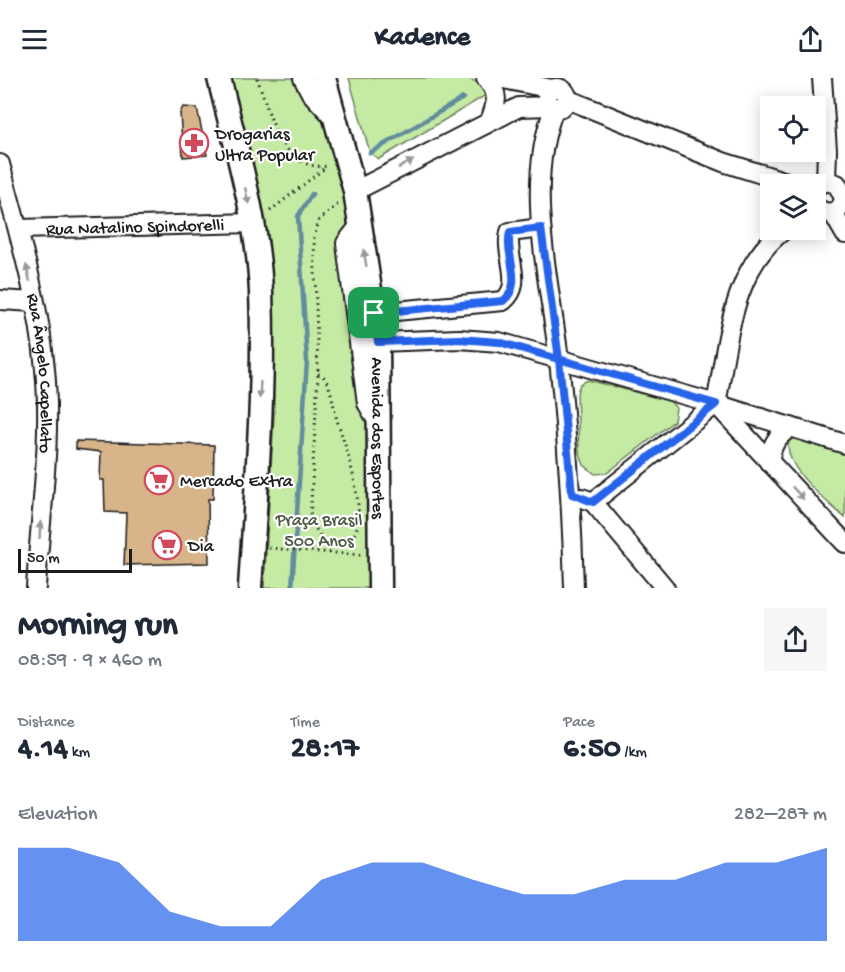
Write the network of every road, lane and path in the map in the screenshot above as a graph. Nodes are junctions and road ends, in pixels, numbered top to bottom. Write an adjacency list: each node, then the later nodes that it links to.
1 (219, 78): 20 (main road, one-way to 20)
2 (257, 78): 11 (path)
3 (303, 78): 10 (street)
4 (324, 78): 10 (main road, Avenida dos Esportes)
5 (486, 78): 9 (street)
6 (499, 78): 8 (street)
7 (822, 78): 14 (street)
8 (559, 95): 9 (street); 13 (street); 22 (street)
9 (490, 120): 16 (street, one-way to 9)
10 (337, 122): 11 (main road, Avenida dos Esportes)
11 (337, 161): 16 (main road, Avenida dos Esportes); 20 (path)
12 (0, 164): 23 (street, Rua Ângelo Capellato)
13 (761, 174)
14 (823, 174)
15 (826, 185): 17 (street)
16 (355, 191): 21 (main road, Avenida dos Esportes); 31 (path)
17 (845, 198): 18 (street)
18 (826, 210)
19 (826, 212): 24 (street)
20 (254, 223): 23 (street, Rua Natalino Spindorelli); 43 (main road, one-way to 43)
21 (360, 225): 28 (main road, Avenida dos Esportes, one-way to 21); 33 (street)
22 (541, 228): 28 (street); 30 (street)
23 (18, 229): 27 (street, Rua Ângelo Capellato, one-way to 23)
24 (845, 234)
25 (774, 240): 32 (street)
26 (0, 300): 27 (street)
27 (34, 302): 42 (street, Rua Ângelo Capellato, one-way to 27)
28 (374, 313): 29 (main road, Avenida dos Esportes)
29 (378, 342): 30 (street); 33 (main road, Avenida dos Esportes)
30 (559, 359): 32 (street); 37 (street)
31 (318, 374): 31 (path)
32 (716, 404): 34 (street); 36 (street); 38 (street)
33 (380, 425): 41 (main road, Avenida dos Esportes)
34 (791, 427): 35 (street); 36 (street)
35 (845, 444)
36 (770, 462): 39 (street, one-way to 39)
37 (572, 494): 38 (street); 45 (street)
38 (593, 502): 46 (street)
39 (845, 543)
40 (266, 548): 41 (path)
41 (380, 556): 44 (main road, Avenida dos Esportes)
42 (36, 588)
43 (250, 588)
44 (380, 588)
45 (574, 588)
46 (665, 588)

